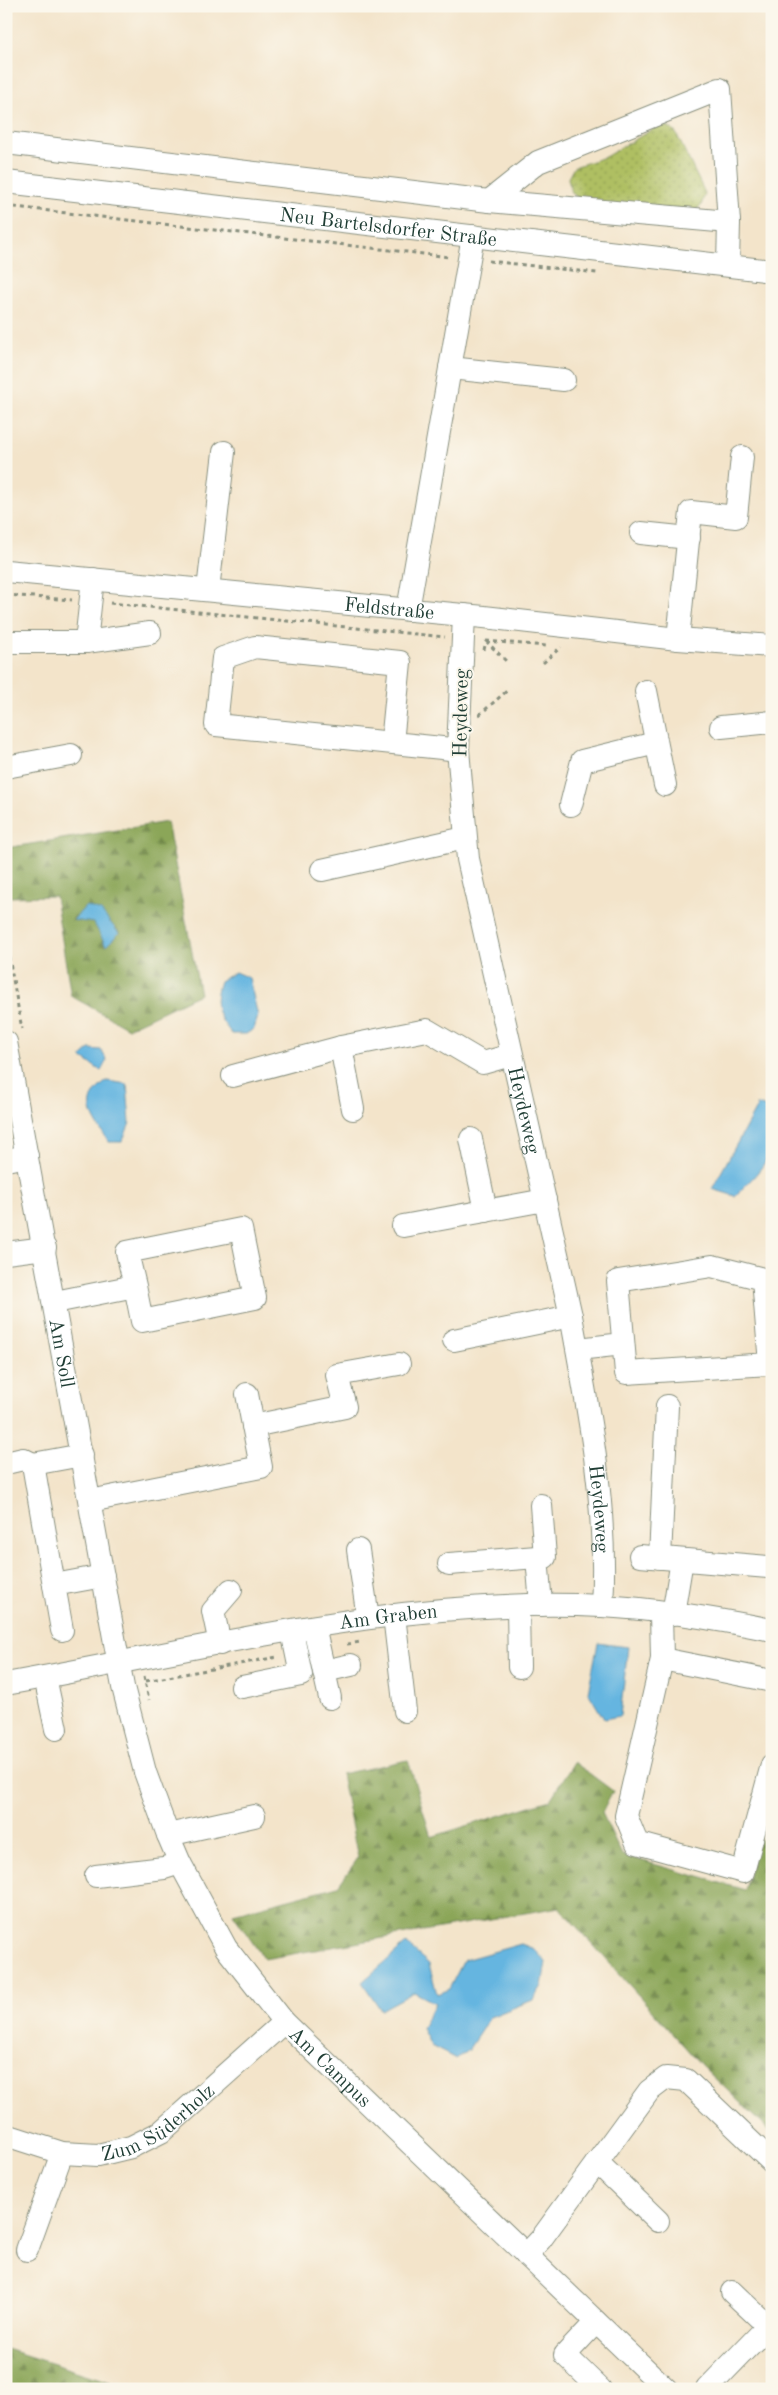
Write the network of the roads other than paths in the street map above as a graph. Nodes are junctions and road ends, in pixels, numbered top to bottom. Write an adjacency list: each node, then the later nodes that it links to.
1 (6, 143): 3 (street)
2 (6, 182): 5 (street, Neu Bartelsdorfer Straße)
3 (490, 201): 4 (street); 4 (street)
4 (729, 222): 6 (street)
5 (473, 236): 6 (street, Neu Bartelsdorfer Straße); 8 (street)
6 (728, 265): 7 (street, Neu Bartelsdorfer Straße)
7 (772, 270)
8 (450, 368): 9 (street); 17 (street)
9 (564, 380)
10 (224, 452): 16 (street)
11 (742, 457): 13 (street)
12 (641, 533): 13 (street)
13 (689, 538): 20 (street)
14 (6, 571): 15 (street, Feldstraße)
15 (93, 579): 16 (street, Feldstraße); 22 (street)
16 (208, 590): 17 (street, Feldstraße)
17 (408, 610): 18 (street, Feldstraße)
18 (464, 615): 20 (street, Feldstraße); 29 (street, Heydeweg)
19 (150, 633): 22 (street)
20 (678, 639): 23 (street, Feldstraße)
21 (6, 642): 22 (street)
22 (86, 642)
23 (772, 646)
24 (646, 691): 28 (street)
25 (772, 722): 26 (street)
26 (721, 727)
27 (392, 743): 27 (street); 29 (street)
28 (656, 743): 32 (street); 33 (street)
29 (458, 750): 34 (street, Heydeweg)
30 (72, 755): 31 (street)
31 (6, 767)
32 (665, 785)
33 (571, 805)
34 (465, 838): 35 (street); 38 (street, Heydeweg)
35 (322, 870)
36 (15, 1040): 42 (street, Am Soll)
37 (341, 1047): 38 (street); 39 (street); 40 (street)
38 (512, 1055): 43 (street, Heydeweg)
39 (233, 1076)
40 (353, 1109)
41 (471, 1139): 44 (street)
42 (17, 1158): 46 (street, Am Soll)
43 (545, 1200): 44 (street); 50 (street, Heydeweg)
44 (486, 1211): 45 (street)
45 (403, 1226)
46 (45, 1248): 47 (street); 49 (street, Am Soll)
47 (6, 1253)
48 (134, 1286): 48 (street); 49 (street)
49 (55, 1302): 58 (street, Am Soll)
50 (572, 1316): 51 (street); 53 (street, Heydeweg)
51 (454, 1340)
52 (624, 1344): 52 (street); 53 (street)
53 (578, 1350): 73 (street, Heydeweg)
54 (398, 1364): 57 (street)
55 (247, 1394): 57 (street)
56 (667, 1406): 65 (street)
57 (253, 1426): 61 (street)
58 (82, 1455): 60 (street); 61 (street, Am Soll)
59 (6, 1462): 60 (street)
60 (32, 1464): 69 (street)
61 (90, 1501): 68 (street, Am Soll)
62 (541, 1505): 64 (street)
63 (358, 1550): 75 (street)
64 (537, 1557): 66 (street); 71 (street)
65 (682, 1560): 67 (street); 74 (street)
66 (449, 1564)
67 (768, 1567)
68 (103, 1576): 69 (street); 83 (street, Am Soll)
69 (54, 1585): 78 (street)
70 (230, 1590): 81 (street)
71 (541, 1605): 72 (street, Am Graben); 73 (street, Am Graben)
72 (518, 1606): 76 (street, Am Graben); 85 (street)
73 (602, 1606): 74 (street, Am Graben)
74 (667, 1613): 79 (street, Am Graben); 82 (street)
75 (368, 1618): 76 (street, Am Graben); 77 (street, Am Graben)
76 (395, 1625): 92 (street)
77 (314, 1627): 80 (street, Am Graben); 86 (street)
78 (62, 1630)
79 (772, 1630)
80 (292, 1631): 81 (street, Am Graben); 90 (street)
81 (220, 1644): 83 (street, Am Graben)
82 (662, 1659): 88 (street); 94 (street)
83 (118, 1664): 87 (street, Am Graben); 96 (street, Am Campus)
84 (351, 1665): 86 (street)
85 (519, 1668)
86 (324, 1671): 91 (street)
87 (45, 1677): 89 (street, Am Graben); 93 (street)
88 (772, 1682)
89 (6, 1684)
90 (242, 1687)
91 (330, 1698)
92 (405, 1711)
93 (56, 1729)
94 (772, 1765)
95 (254, 1816): 96 (street)
96 (168, 1835): 97 (street, Am Campus)
97 (180, 1863): 98 (street); 99 (street, Am Campus)
98 (96, 1876)
99 (284, 2022): 101 (street, Zum Süderholz); 106 (street, Am Campus)
100 (6, 2135): 101 (street, Zum Süderholz)
101 (62, 2153): 105 (street)
102 (597, 2162): 103 (street); 104 (street); 106 (street)
103 (772, 2162)
104 (658, 2221)
105 (27, 2250)
106 (526, 2255): 108 (street, Am Campus)
107 (732, 2292): 109 (street)
108 (596, 2322): 110 (street); 111 (street, Am Campus)
109 (770, 2324): 112 (street)
110 (600, 2389)
111 (666, 2389)
112 (707, 2389)

